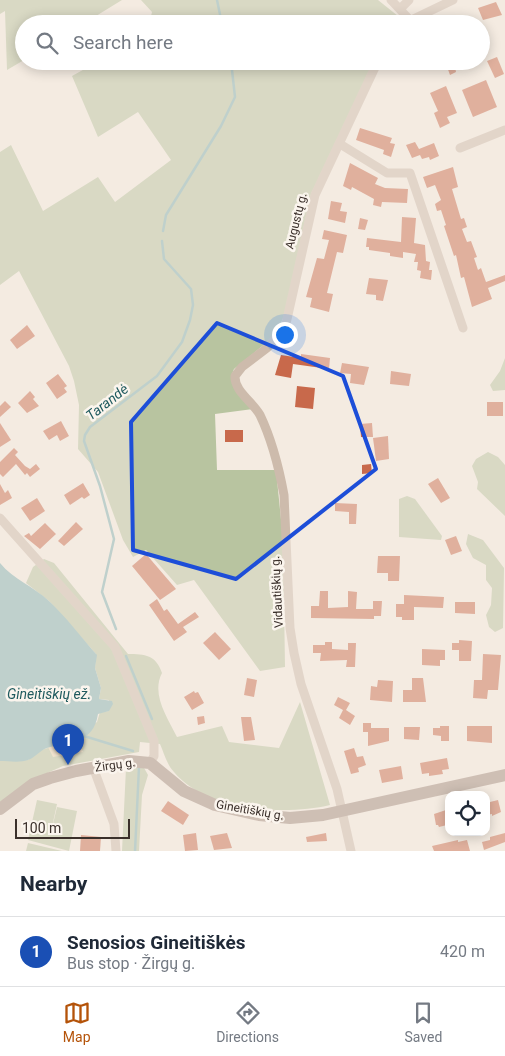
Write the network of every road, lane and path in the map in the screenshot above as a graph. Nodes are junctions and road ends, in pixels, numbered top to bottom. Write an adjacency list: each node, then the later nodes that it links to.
1 (391, 0): 4 (street)
2 (409, 0): 4 (street)
3 (453, 0): 6 (street)
4 (401, 8): 5 (street)
5 (404, 15)
6 (419, 15)
7 (373, 70): 9 (street, Augustų g.)
8 (505, 130): 10 (street)
9 (340, 144): 11 (street); 12 (street, Augustų g.)
10 (460, 148)
11 (463, 328)
12 (234, 376): 18 (street, Vidautiškių g.)
13 (0, 518): 14 (street)
14 (150, 763): 15 (street, Žirgų g.); 18 (street, Gineitiškių g.)
15 (93, 767): 17 (street, Žirgų g.); 19 (street)
16 (505, 775): 18 (street, Gineitiškių g.)
17 (0, 809)
18 (342, 811): 20 (street, Vidautiškių g.)
19 (116, 851)
20 (351, 851)

